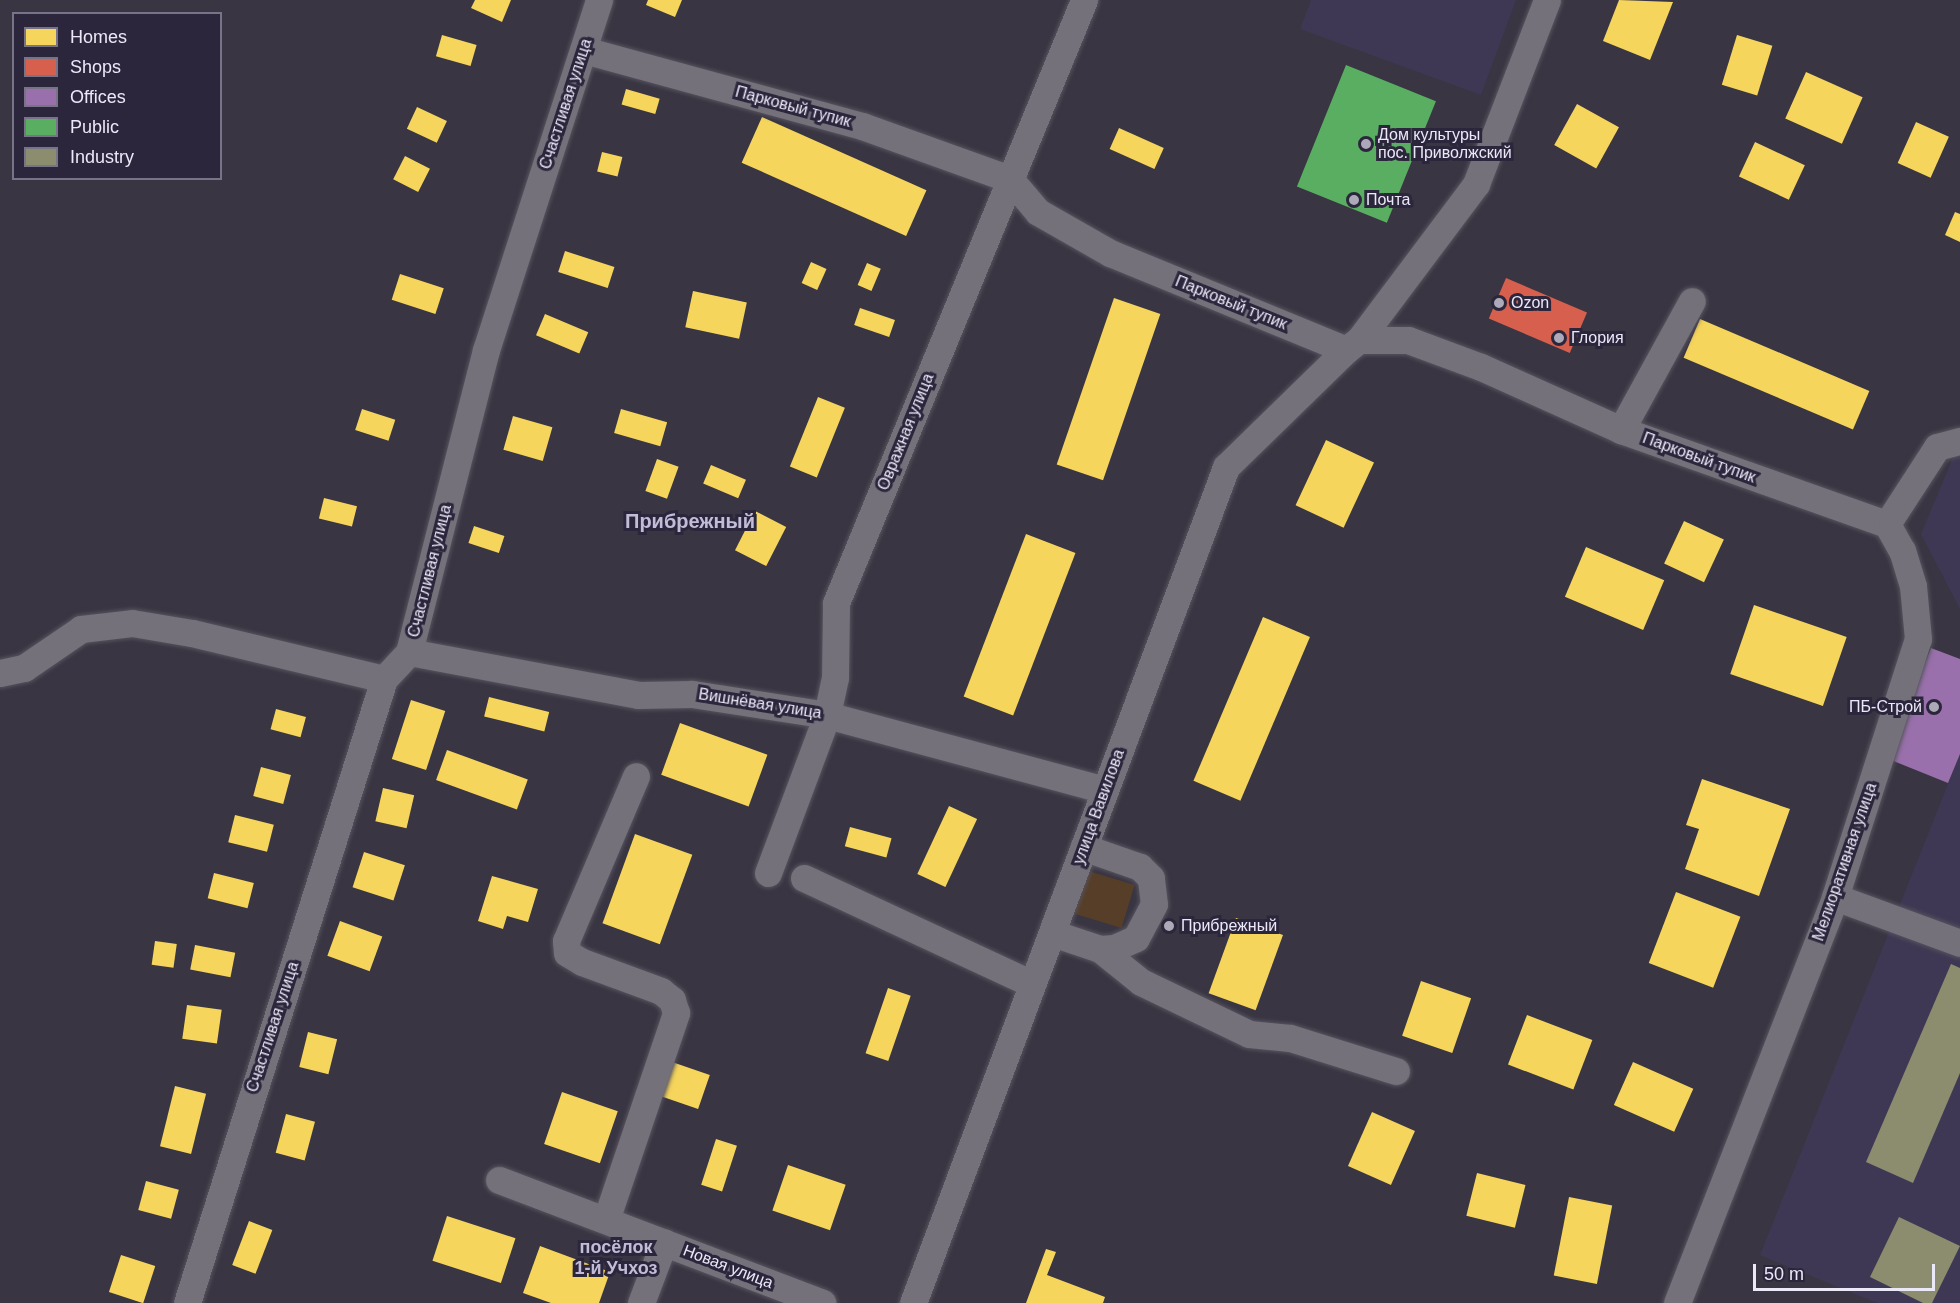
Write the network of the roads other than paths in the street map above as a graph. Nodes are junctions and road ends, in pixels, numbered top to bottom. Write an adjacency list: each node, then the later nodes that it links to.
1 (599, 0): 4 (street, Счастливая улица)
2 (1084, 0): 5 (street, Овражная улица)
3 (1547, 0): 7 (street, улица Вавилова)
4 (584, 50): 5 (street, Парковый тупик); 11 (street, Счастливая улица)
5 (1010, 179): 7 (street, Парковый тупик); 14 (street, Овражная улица)
6 (1692, 301): 8 (street)
7 (1353, 345): 8 (street, Парковый тупик); 16 (street, улица Вавилова)
8 (1621, 430): 10 (street, Парковый тупик)
9 (1960, 441): 10 (street)
10 (1887, 524): 20 (street, Мелиоративная улица)
11 (409, 652): 13 (street, Счастливая улица); 14 (street, Вишнёвая улица)
12 (0, 673): 13 (street)
13 (384, 679): 30 (street, Счастливая улица)
14 (828, 715): 16 (street, Вишнёвая улица); 18 (street, Овражная улица)
15 (636, 776): 27 (street)
16 (1105, 790): 17 (street, улица Вавилова)
17 (1083, 848): 21 (street, улица Вавилова); 23 (street)
18 (768, 873)
19 (804, 878): 24 (street)
20 (1835, 897): 22 (street); 29 (street, Мелиоративная улица)
21 (1052, 933): 23 (street); 24 (street, улица Вавилова)
22 (1960, 943)
23 (1100, 949): 25 (street)
24 (1032, 984): 33 (street, улица Вавилова)
25 (1396, 1071)
26 (499, 1180): 27 (street, Новая улица)
27 (606, 1220): 28 (street, Новая улица)
28 (664, 1242): 31 (street); 32 (street, Новая улица)
29 (1686, 1300)
30 (186, 1303)
31 (641, 1303)
32 (822, 1303)
33 (913, 1303)

